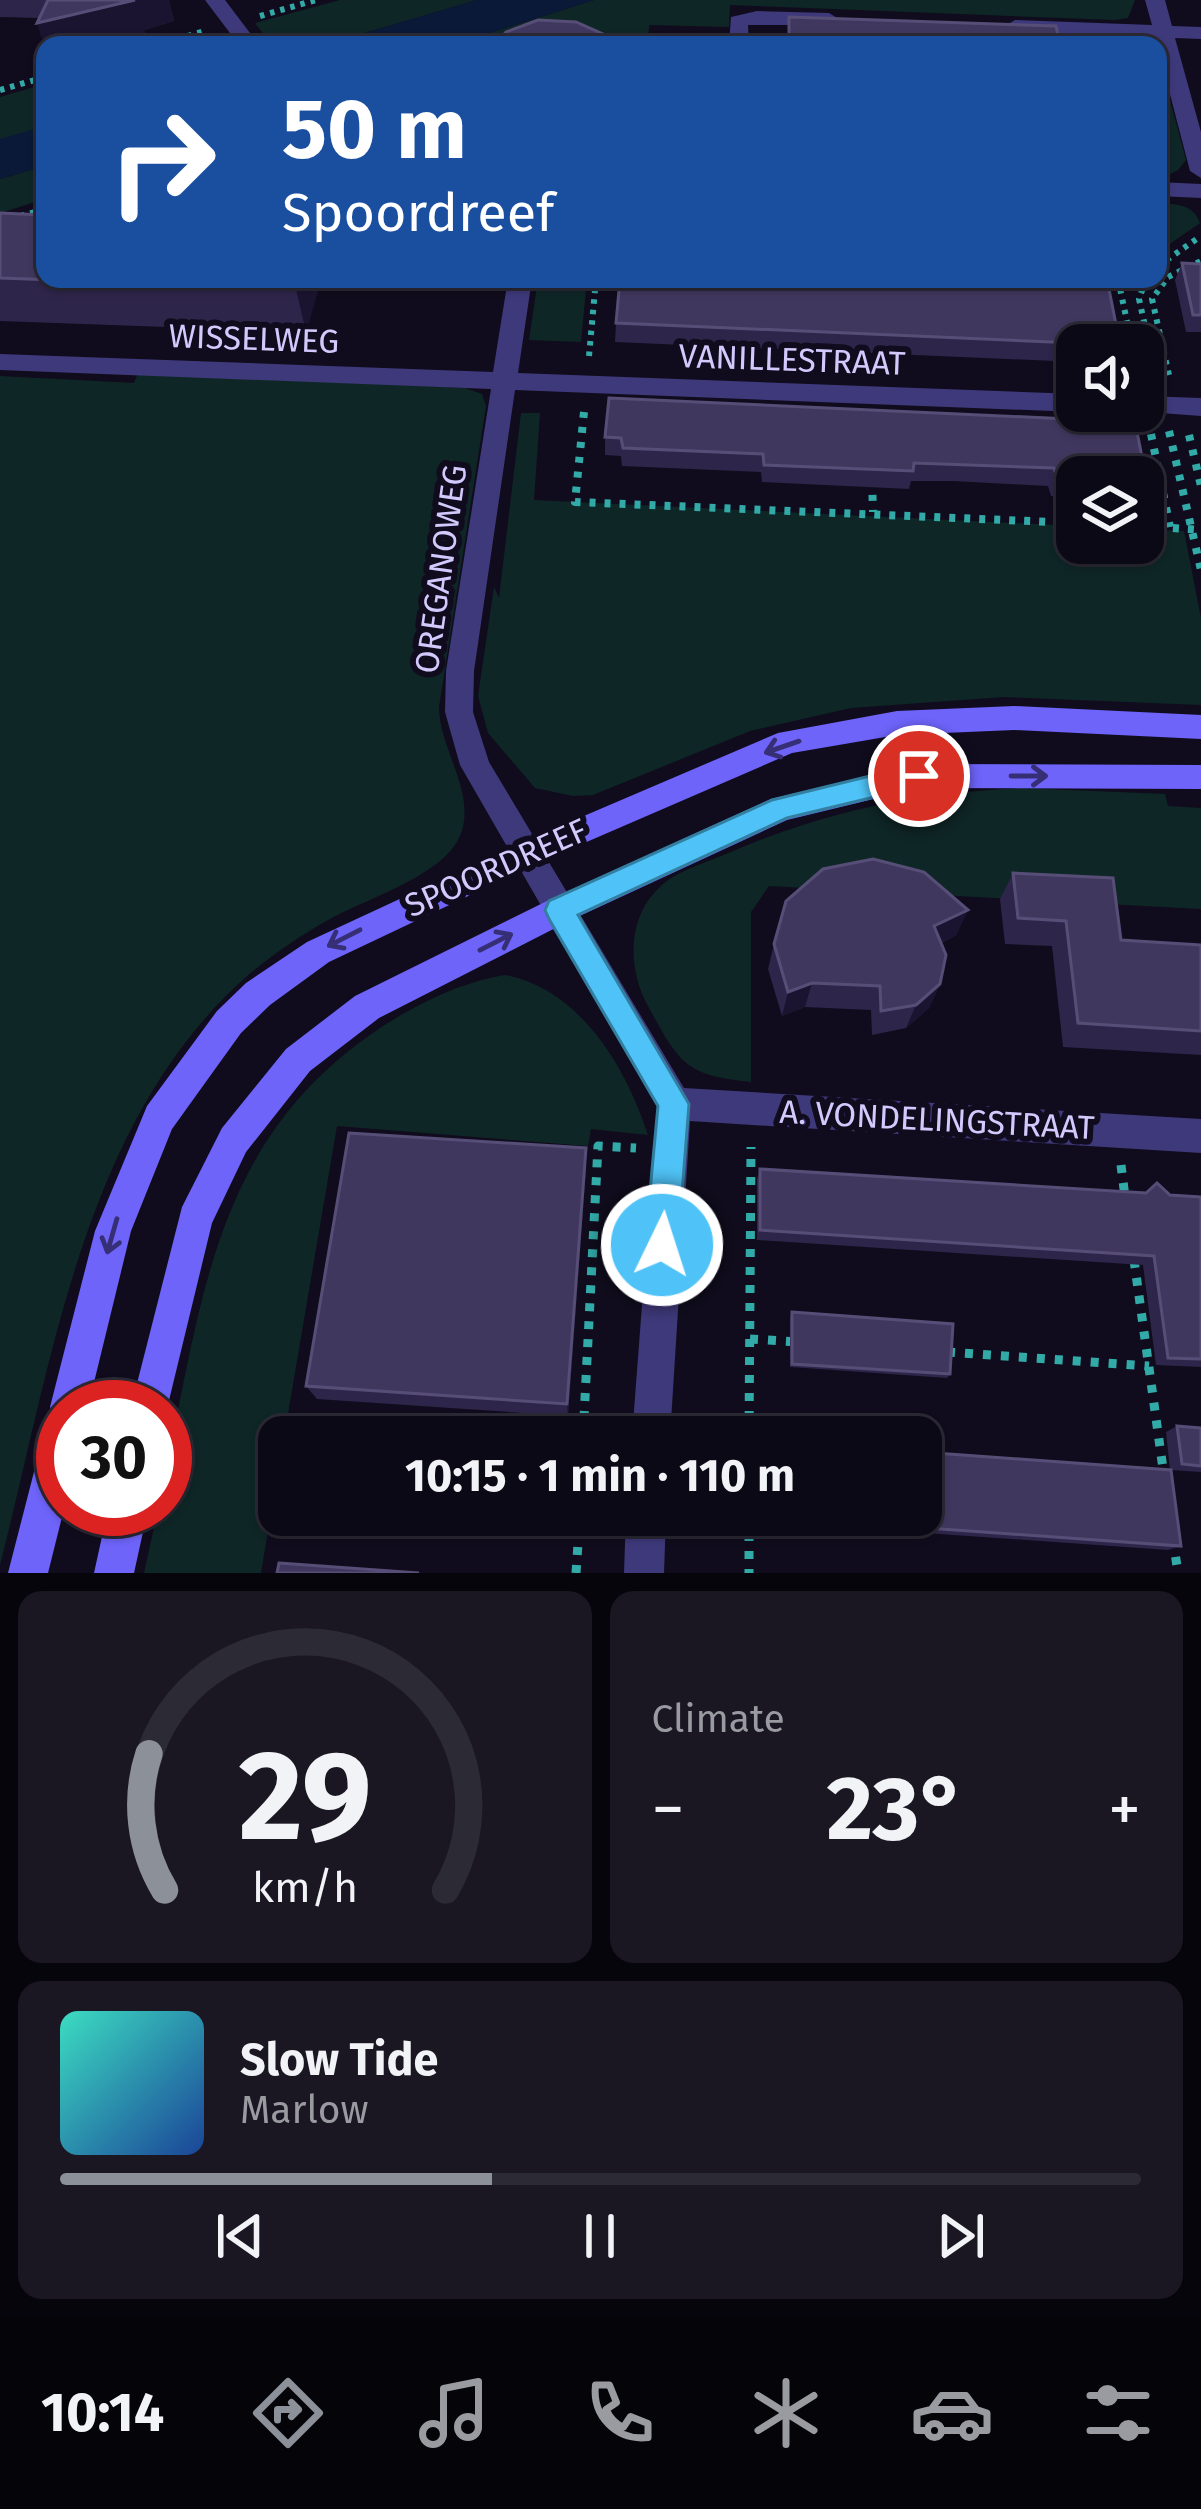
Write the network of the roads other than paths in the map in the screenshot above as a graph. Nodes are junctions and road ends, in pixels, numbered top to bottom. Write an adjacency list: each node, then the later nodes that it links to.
1 (215, 0): 7 (street)
2 (1155, 0): 5 (street)
3 (844, 20): 8 (street)
4 (997, 25): 5 (street)
5 (1166, 31): 6 (street); 9 (street)
6 (1201, 32)
7 (242, 36)
8 (739, 36)
9 (1201, 171)
10 (1167, 189): 11 (street)
11 (1201, 191)
12 (519, 288): 14 (street, OREGANOWEG)
13 (0, 362): 14 (street, WISSELWEG)
14 (506, 382): 15 (street, VANILLESTRAAT); 18 (street, OREGANOWEG)
15 (1056, 402)
16 (1201, 727): 18 (main road, SPOORDREEF, one-way to 18)
17 (1201, 777): 19 (main road, SPOORDREEF, one-way to 17)
18 (527, 854): 19 (street, OREGANOWEG); 22 (main road, SPOORDREEF, one-way to 22)
19 (560, 910): 20 (street, OREGANOWEG); 23 (main road, SPOORDREEF, one-way to 19)
20 (674, 1104): 21 (street, A. VONDELINGSTRAAT); 24 (street)
21 (1201, 1136)
22 (77, 1380)
23 (156, 1380)
24 (651, 1416)
25 (37, 1536): 28 (main road)
26 (122, 1536): 29 (main road)
27 (645, 1536): 30 (street)
28 (28, 1573)
29 (114, 1573)
30 (644, 1573)

